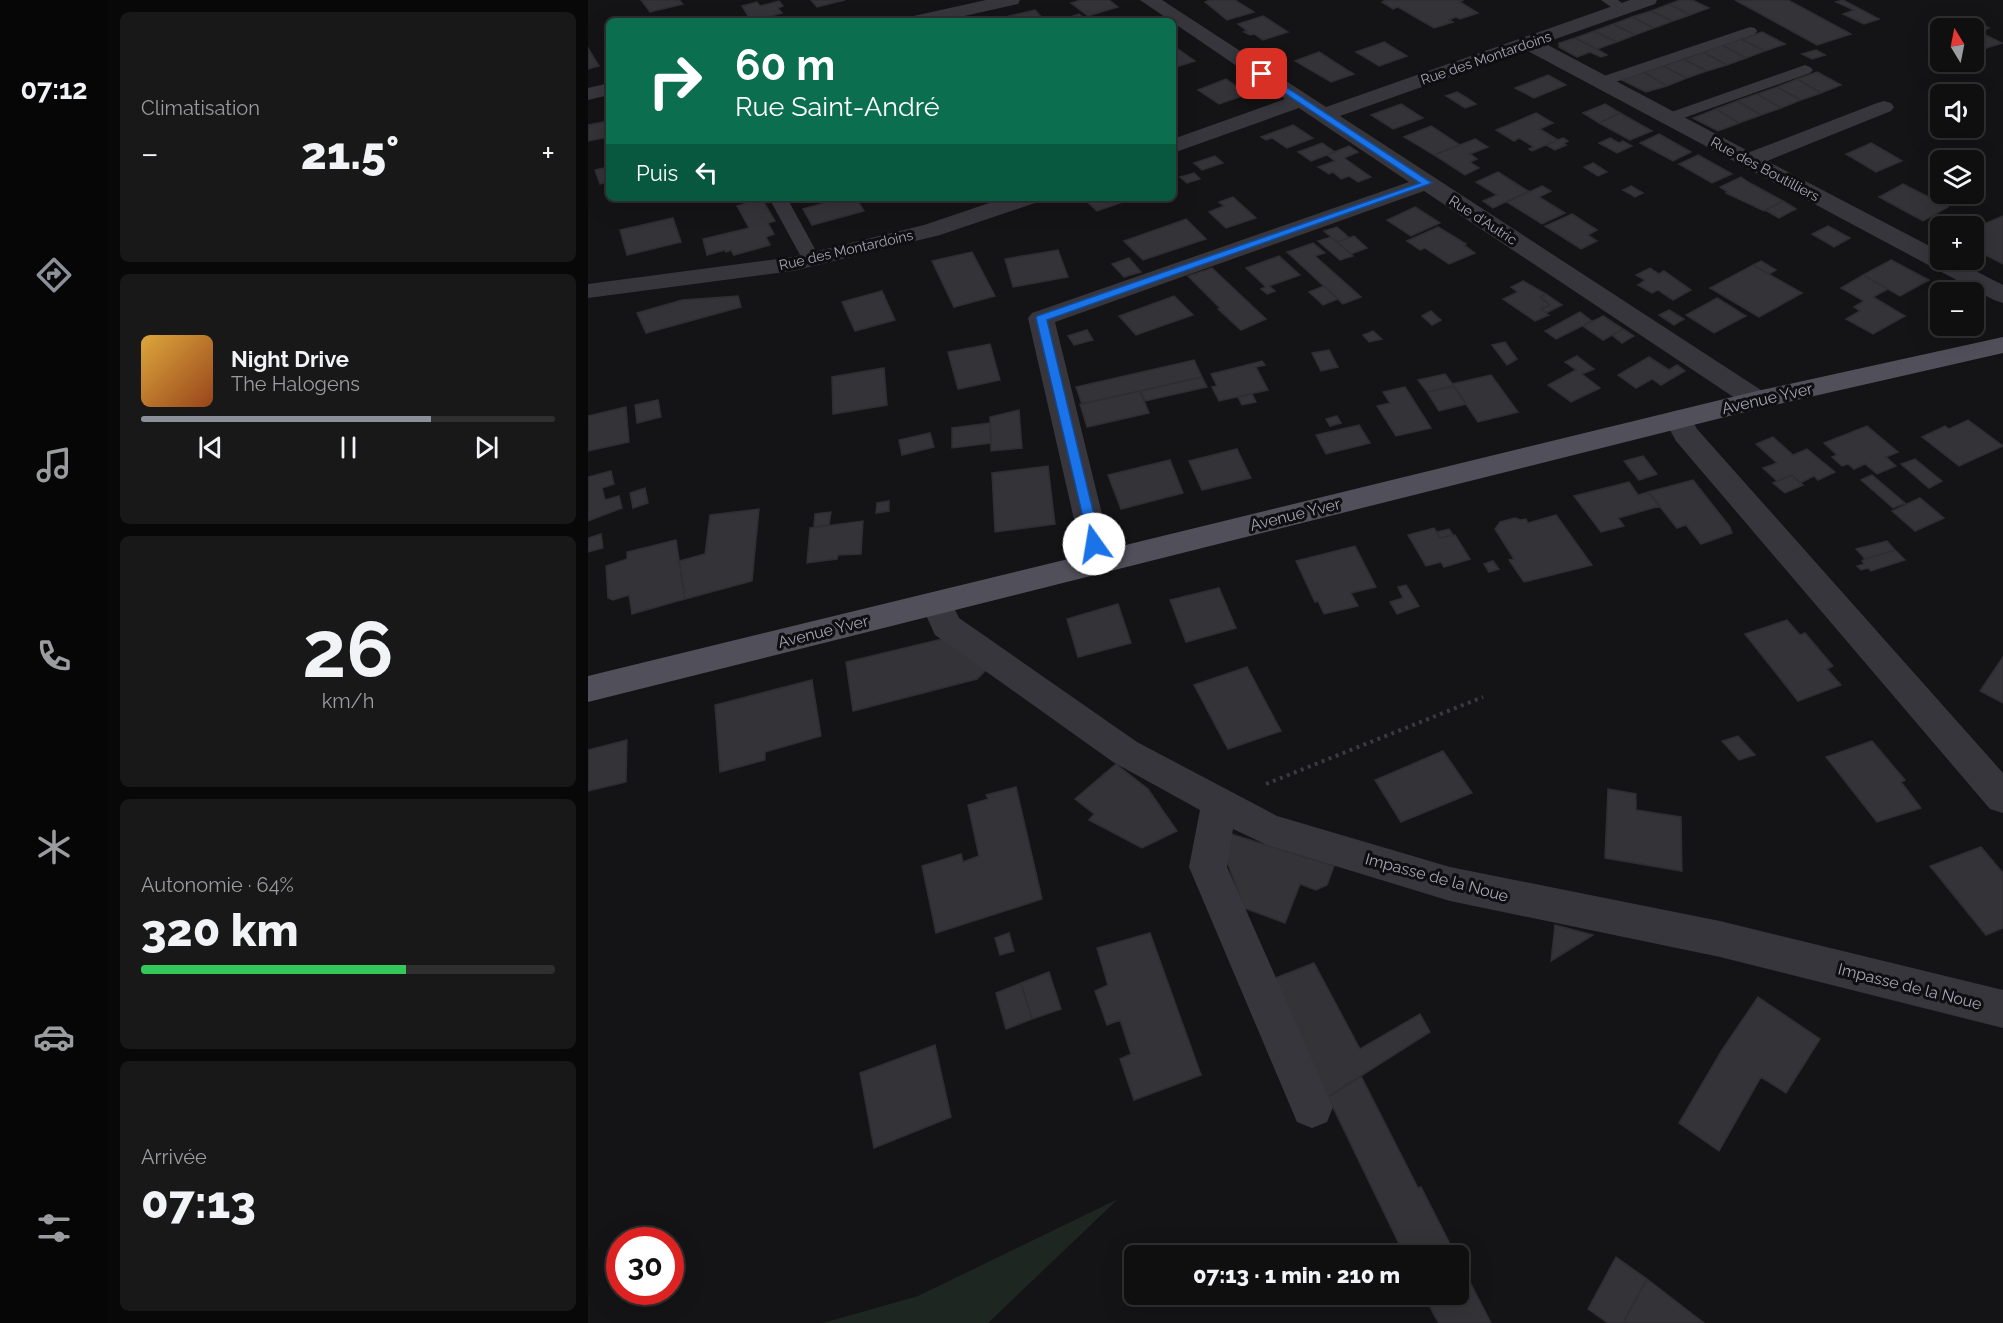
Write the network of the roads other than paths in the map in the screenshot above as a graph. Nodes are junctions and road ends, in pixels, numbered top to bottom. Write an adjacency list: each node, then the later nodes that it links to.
1 (1011, 0): 5 (street)
2 (1149, 0): 12 (street, Rue d'Autric)
3 (1648, 0): 4 (street, Rue des Montardoins)
4 (1616, 4): 7 (street, Rue des Montardoins)
5 (930, 18)
6 (1750, 31): 9 (lane)
7 (1528, 43): 9 (street, Rue des Boutilliers); 14 (street, Rue des Montardoins)
8 (1805, 70): 15 (lane)
9 (1601, 82): 15 (street, Rue des Boutilliers)
10 (606, 90): 11 (street)
11 (588, 94)
12 (1301, 100): 14 (street, Rue d'Autric); 16 (street)
13 (1884, 107): 17 (street)
14 (1323, 115): 18 (street, Rue d'Autric)
15 (1669, 118): 17 (street, Rue des Boutilliers)
16 (1176, 146)
17 (1749, 160): 23 (street, Rue des Boutilliers)
18 (1427, 183): 25 (street, Rue d'Autric); 27 (street)
19 (780, 201): 21 (lane)
20 (1018, 201): 21 (street, Rue des Montardoins)
21 (812, 260): 22 (street, Rue des Montardoins)
22 (588, 291)
23 (2003, 295)
24 (2000, 348): 25 (main road, Avenue Yver)
25 (1757, 400): 26 (main road, Avenue Yver)
26 (1678, 419): 27 (main road, Avenue Yver); 30 (street)
27 (1099, 563): 28 (main road, Avenue Yver)
28 (937, 603): 29 (main road, Avenue Yver); 31 (street, Impasse de la Noue)
29 (588, 689)
30 (2003, 798)
31 (1219, 803): 32 (street, Impasse de la Noue); 33 (street)
32 (2003, 1009)
33 (1312, 1107)

